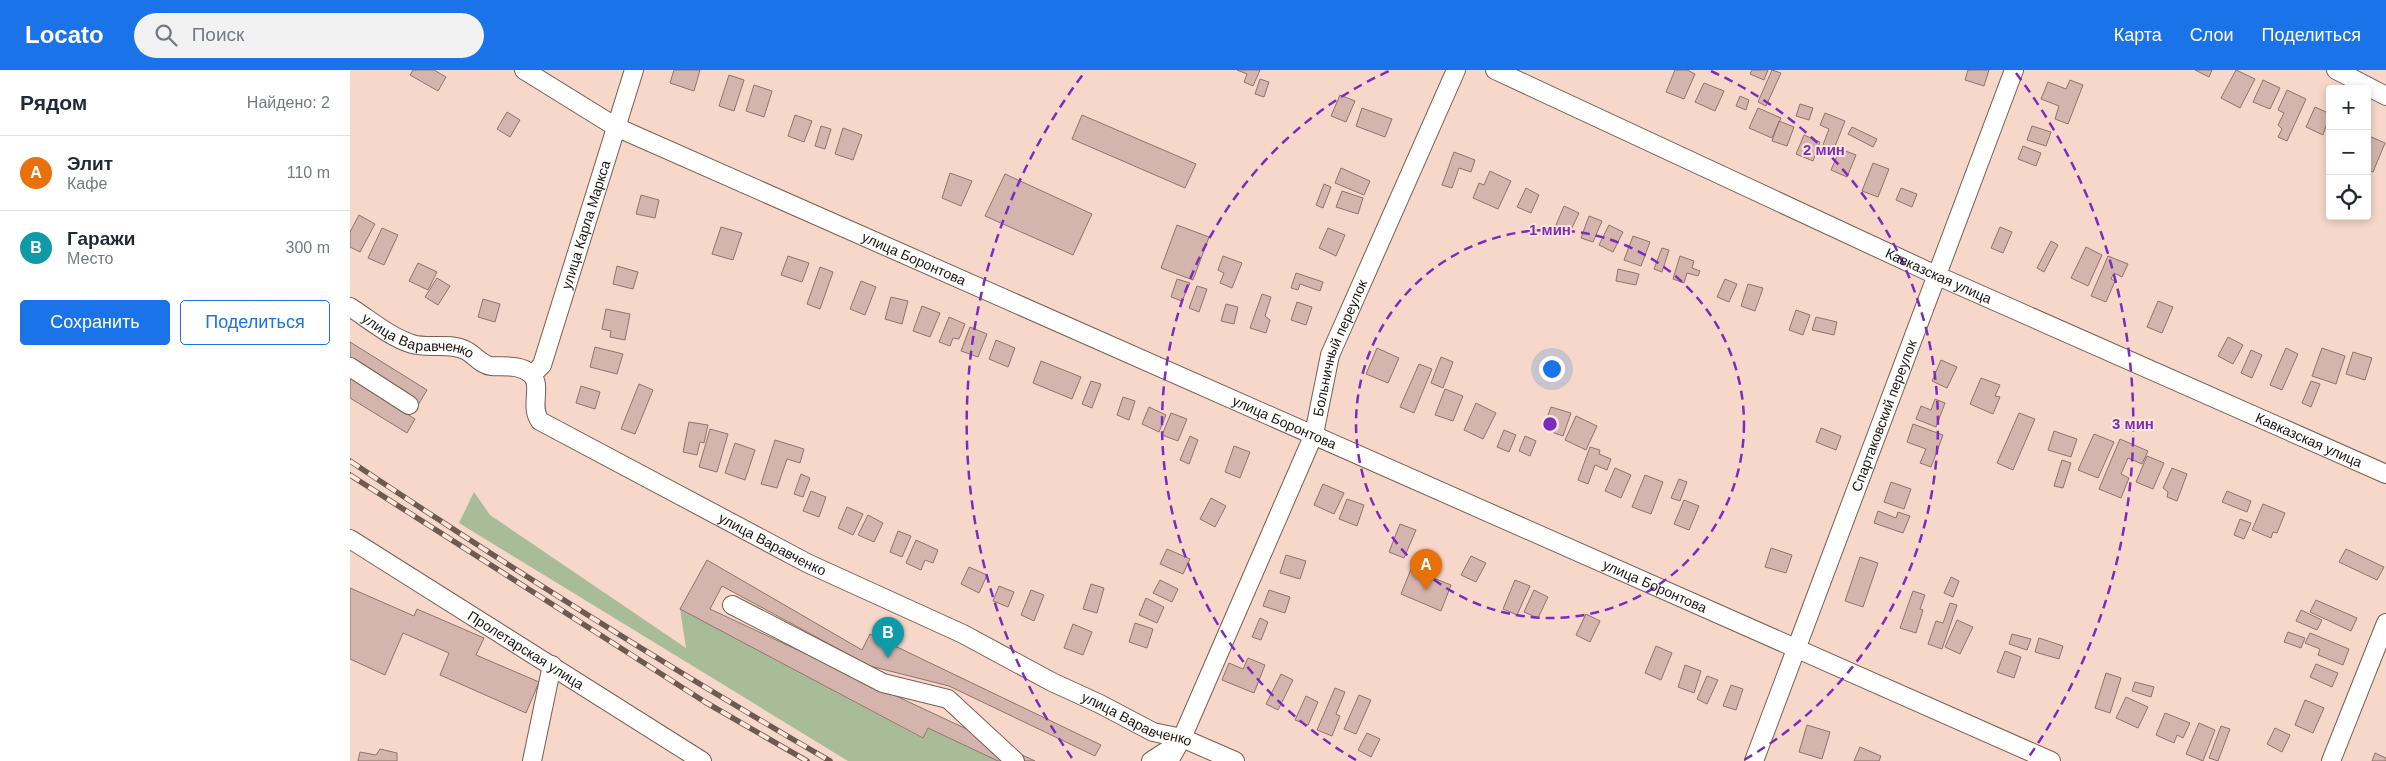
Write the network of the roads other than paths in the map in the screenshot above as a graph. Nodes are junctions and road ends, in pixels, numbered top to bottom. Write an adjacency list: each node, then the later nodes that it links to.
1 (524, 70): 8 (street, улица Боронтова)
2 (634, 70): 8 (street, улица Карла Маркса)
3 (1456, 70): 14 (street, Больничный переулок)
4 (1495, 70): 9 (street, Кавказская улица)
5 (2014, 70): 9 (street, Спартаковский переулок)
6 (2336, 70): 7 (street)
7 (2386, 96)
8 (616, 127): 12 (street, улица Карла Маркса); 14 (street, улица Боронтова)
9 (1938, 276): 15 (street, Кавказская улица); 19 (street, Спартаковский переулок)
10 (350, 307): 12 (street, улица Варавченко)
11 (350, 367): 13 (street)
12 (532, 375): 21 (street, улица Варавченко)
13 (409, 405)
14 (1314, 434): 19 (street, улица Боронтова); 21 (street, Больничный переулок)
15 (2386, 474)
16 (350, 539): 20 (street, Пролетарская улица)
17 (732, 606): 24 (street)
18 (2386, 623): 29 (street)
19 (1796, 650): 27 (street, Спартаковский переулок); 28 (street, улица Боронтова)
20 (552, 665): 22 (street); 23 (street, Пролетарская улица)
21 (1175, 748): 25 (street); 26 (street, улица Варавченко)
22 (532, 761)
23 (702, 761)
24 (1015, 761)
25 (1151, 761)
26 (1235, 761)
27 (1754, 761)
28 (2051, 761)
29 (2331, 761)

